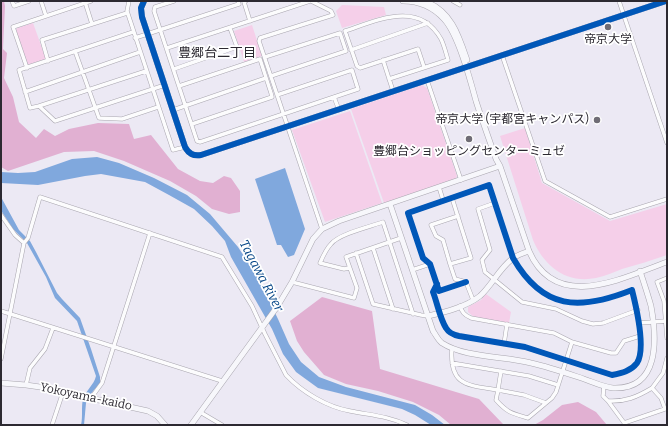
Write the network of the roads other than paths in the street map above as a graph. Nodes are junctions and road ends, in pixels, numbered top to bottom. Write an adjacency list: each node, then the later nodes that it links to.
1 (12, 1): 2 (street)
2 (28, 1)
3 (41, 1): 20 (street)
4 (91, 1): 16 (street)
5 (129, 1): 18 (street)
6 (144, 1): 27 (street)
7 (174, 1): 25 (street)
8 (238, 1): 25 (street)
9 (246, 1): 21 (street)
10 (310, 1): 21 (street); 34 (street)
11 (403, 1): 37 (street)
12 (424, 1): 37 (street)
13 (453, 1): 17 (street)
14 (619, 1): 19 (street)
15 (666, 1): 19 (street)
16 (85, 2): 20 (street); 23 (street)
17 (460, 5)
18 (127, 13): 23 (street); 26 (street)
19 (624, 15): 33 (street); 64 (street)
20 (46, 16): 38 (street)
21 (250, 21): 24 (street)
22 (428, 23): 30 (street); 30 (street); 39 (street)
23 (92, 24): 36 (street)
24 (230, 28): 29 (street); 40 (street)
25 (160, 30): 27 (street); 29 (street)
26 (133, 32): 28 (street); 31 (street)
27 (148, 34): 28 (street); 47 (street)
28 (135, 38): 32 (street)
29 (167, 48): 40 (street)
30 (351, 50): 35 (street)
31 (75, 51): 36 (street); 42 (street)
32 (140, 52): 41 (street); 42 (street)
33 (502, 55): 37 (street); 70 (street)
34 (265, 57): 43 (street); 43 (street)
35 (383, 60): 39 (street); 45 (street)
36 (48, 61): 38 (street)
37 (467, 67): 46 (street); 66 (street)
38 (27, 68): 52 (street)
39 (424, 68): 45 (street)
40 (174, 69): 48 (street)
41 (146, 71): 49 (street); 50 (street)
42 (82, 72): 50 (street); 52 (street)
43 (271, 76): 53 (street)
44 (266, 78): 48 (street); 56 (street); 62 (street)
45 (389, 79): 51 (street)
46 (427, 80): 51 (street); 67 (street)
47 (165, 85): 49 (street); 59 (street)
48 (179, 86): 56 (street)
49 (152, 90): 57 (street); 58 (street)
50 (88, 91): 55 (street); 58 (street)
51 (393, 91): 60 (street)
52 (25, 92): 55 (street)
53 (277, 95): 54 (street); 61 (street)
54 (334, 97): 60 (street); 61 (street)
55 (39, 106): 58 (street)
56 (186, 106): 59 (street); 62 (street)
57 (158, 107): 58 (street); 65 (street)
58 (94, 108)
59 (173, 110): 65 (street)
60 (339, 110): 63 (street)
61 (284, 114): 62 (street); 63 (street)
62 (192, 124)
63 (288, 127): 65 (street); 76 (street)
64 (667, 143)
65 (185, 147)
66 (500, 166): 67 (street); 82 (street)
67 (461, 180): 68 (street)
68 (440, 187): 71 (street); 73 (street)
69 (452, 198): 71 (street); 72 (street); 75 (street)
70 (667, 199)
71 (443, 200): 86 (street)
72 (495, 203): 84 (street); 92 (street)
73 (390, 204): 76 (street); 78 (street)
74 (1, 215): 80 (street)
75 (458, 216): 87 (street); 87 (street)
76 (322, 229): 93 (street)
77 (150, 232): 80 (street); 112 (street); 118 (street)
78 (401, 238): 79 (street); 89 (street)
79 (390, 242): 81 (street); 88 (street); 106 (street)
80 (24, 243): 105 (street)
81 (373, 248): 83 (street); 100 (street)
82 (529, 251): 84 (street); 90 (street)
83 (356, 253): 88 (street); 100 (street)
84 (513, 258): 92 (street); 98 (street)
85 (667, 262): 90 (street)
86 (430, 264): 89 (street); 95 (street)
87 (450, 264): 94 (street)
88 (349, 268): 93 (street)
89 (412, 270): 107 (street)
90 (640, 271): 110 (street)
91 (667, 278): 97 (street)
92 (495, 280): 96 (street); 104 (street)
93 (292, 282): 112 (street)
94 (466, 282): 95 (street); 96 (street)
95 (437, 284): 103 (street)
96 (473, 300): 99 (street)
97 (665, 300): 108 (street)
98 (568, 303): 101 (street); 104 (street)
99 (460, 306): 103 (street); 111 (street)
100 (393, 309): 106 (street)
101 (638, 310): 104 (street); 109 (street)
102 (1, 311): 105 (street)
103 (440, 312): 107 (street); 117 (street)
104 (566, 313)
105 (10, 314): 113 (street); 121 (street)
106 (413, 314): 107 (street)
107 (428, 316): 119 (street)
108 (666, 322): 110 (street); 115 (street)
109 (639, 323): 110 (street); 114 (street)
110 (653, 323): 131 (street)
111 (507, 324): 116 (street); 117 (street)
112 (262, 327): 127 (street); 145 (street)
113 (53, 328): 118 (street); 129 (street)
114 (640, 336): 116 (street); 122 (street)
115 (667, 338)
116 (572, 342): 122 (street)
117 (504, 344): 122 (street)
118 (114, 347): 127 (street); 135 (street)
119 (452, 348): 123 (street); 125 (street)
120 (667, 358): 126 (street)
121 (1, 359)
122 (566, 360): 125 (street)
123 (452, 363): 124 (street); 133 (street)
124 (501, 371): 130 (street); 133 (street)
125 (562, 372): 130 (street); 131 (street)
126 (665, 374): 132 (street)
127 (222, 381): 139 (street)
128 (1, 383): 129 (street, Yokoyama-kaido)
129 (26, 385): 134 (street, Yokoyama-kaido)
130 (558, 385): 137 (street)
131 (604, 386): 136 (street)
132 (652, 388): 136 (street); 138 (street)
133 (498, 390): 137 (street); 137 (street)
134 (63, 392): 135 (street, Yokoyama-kaido); 141 (street)
135 (91, 398): 142 (street, Yokoyama-kaido)
136 (608, 401): 140 (street)
137 (546, 403)
138 (666, 409): 140 (street)
139 (200, 412): 143 (street); 144 (street)
140 (625, 424)
141 (52, 425)
142 (165, 425)
143 (191, 425)
144 (222, 425)
145 (407, 425)

